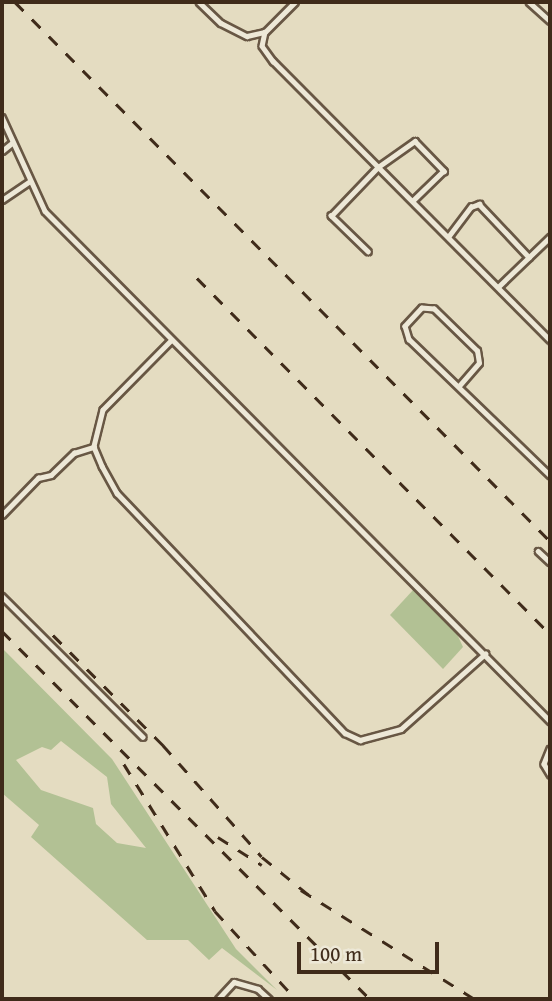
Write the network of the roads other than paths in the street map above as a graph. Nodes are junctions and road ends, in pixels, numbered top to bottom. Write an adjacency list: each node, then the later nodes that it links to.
1 (199, 2): 5 (lane)
2 (295, 2): 5 (lane)
3 (530, 2): 4 (lane)
4 (550, 21)
5 (265, 32): 9 (lane)
6 (2, 117): 7 (lane)
7 (12, 142): 8 (lane); 10 (lane)
8 (2, 151)
9 (378, 167): 12 (lane); 12 (lane); 15 (lane)
10 (29, 182): 11 (lane); 18 (lane)
11 (2, 200)
12 (412, 201): 13 (lane)
13 (448, 237): 16 (lane); 17 (lane)
14 (550, 237): 16 (lane)
15 (368, 252)
16 (529, 257): 17 (lane)
17 (498, 288): 19 (lane)
18 (172, 340): 21 (lane); 27 (lane)
19 (550, 340)
20 (459, 386): 20 (lane); 22 (lane)
21 (94, 447): 23 (lane); 27 (lane)
22 (550, 475)
23 (2, 515)
24 (538, 551): 25 (lane)
25 (550, 562)
26 (2, 596): 29 (lane)
27 (485, 654): 28 (lane)
28 (550, 721)
29 (143, 737)
30 (550, 749): 31 (lane)
31 (550, 774)
32 (218, 999): 33 (lane)
33 (270, 999)

